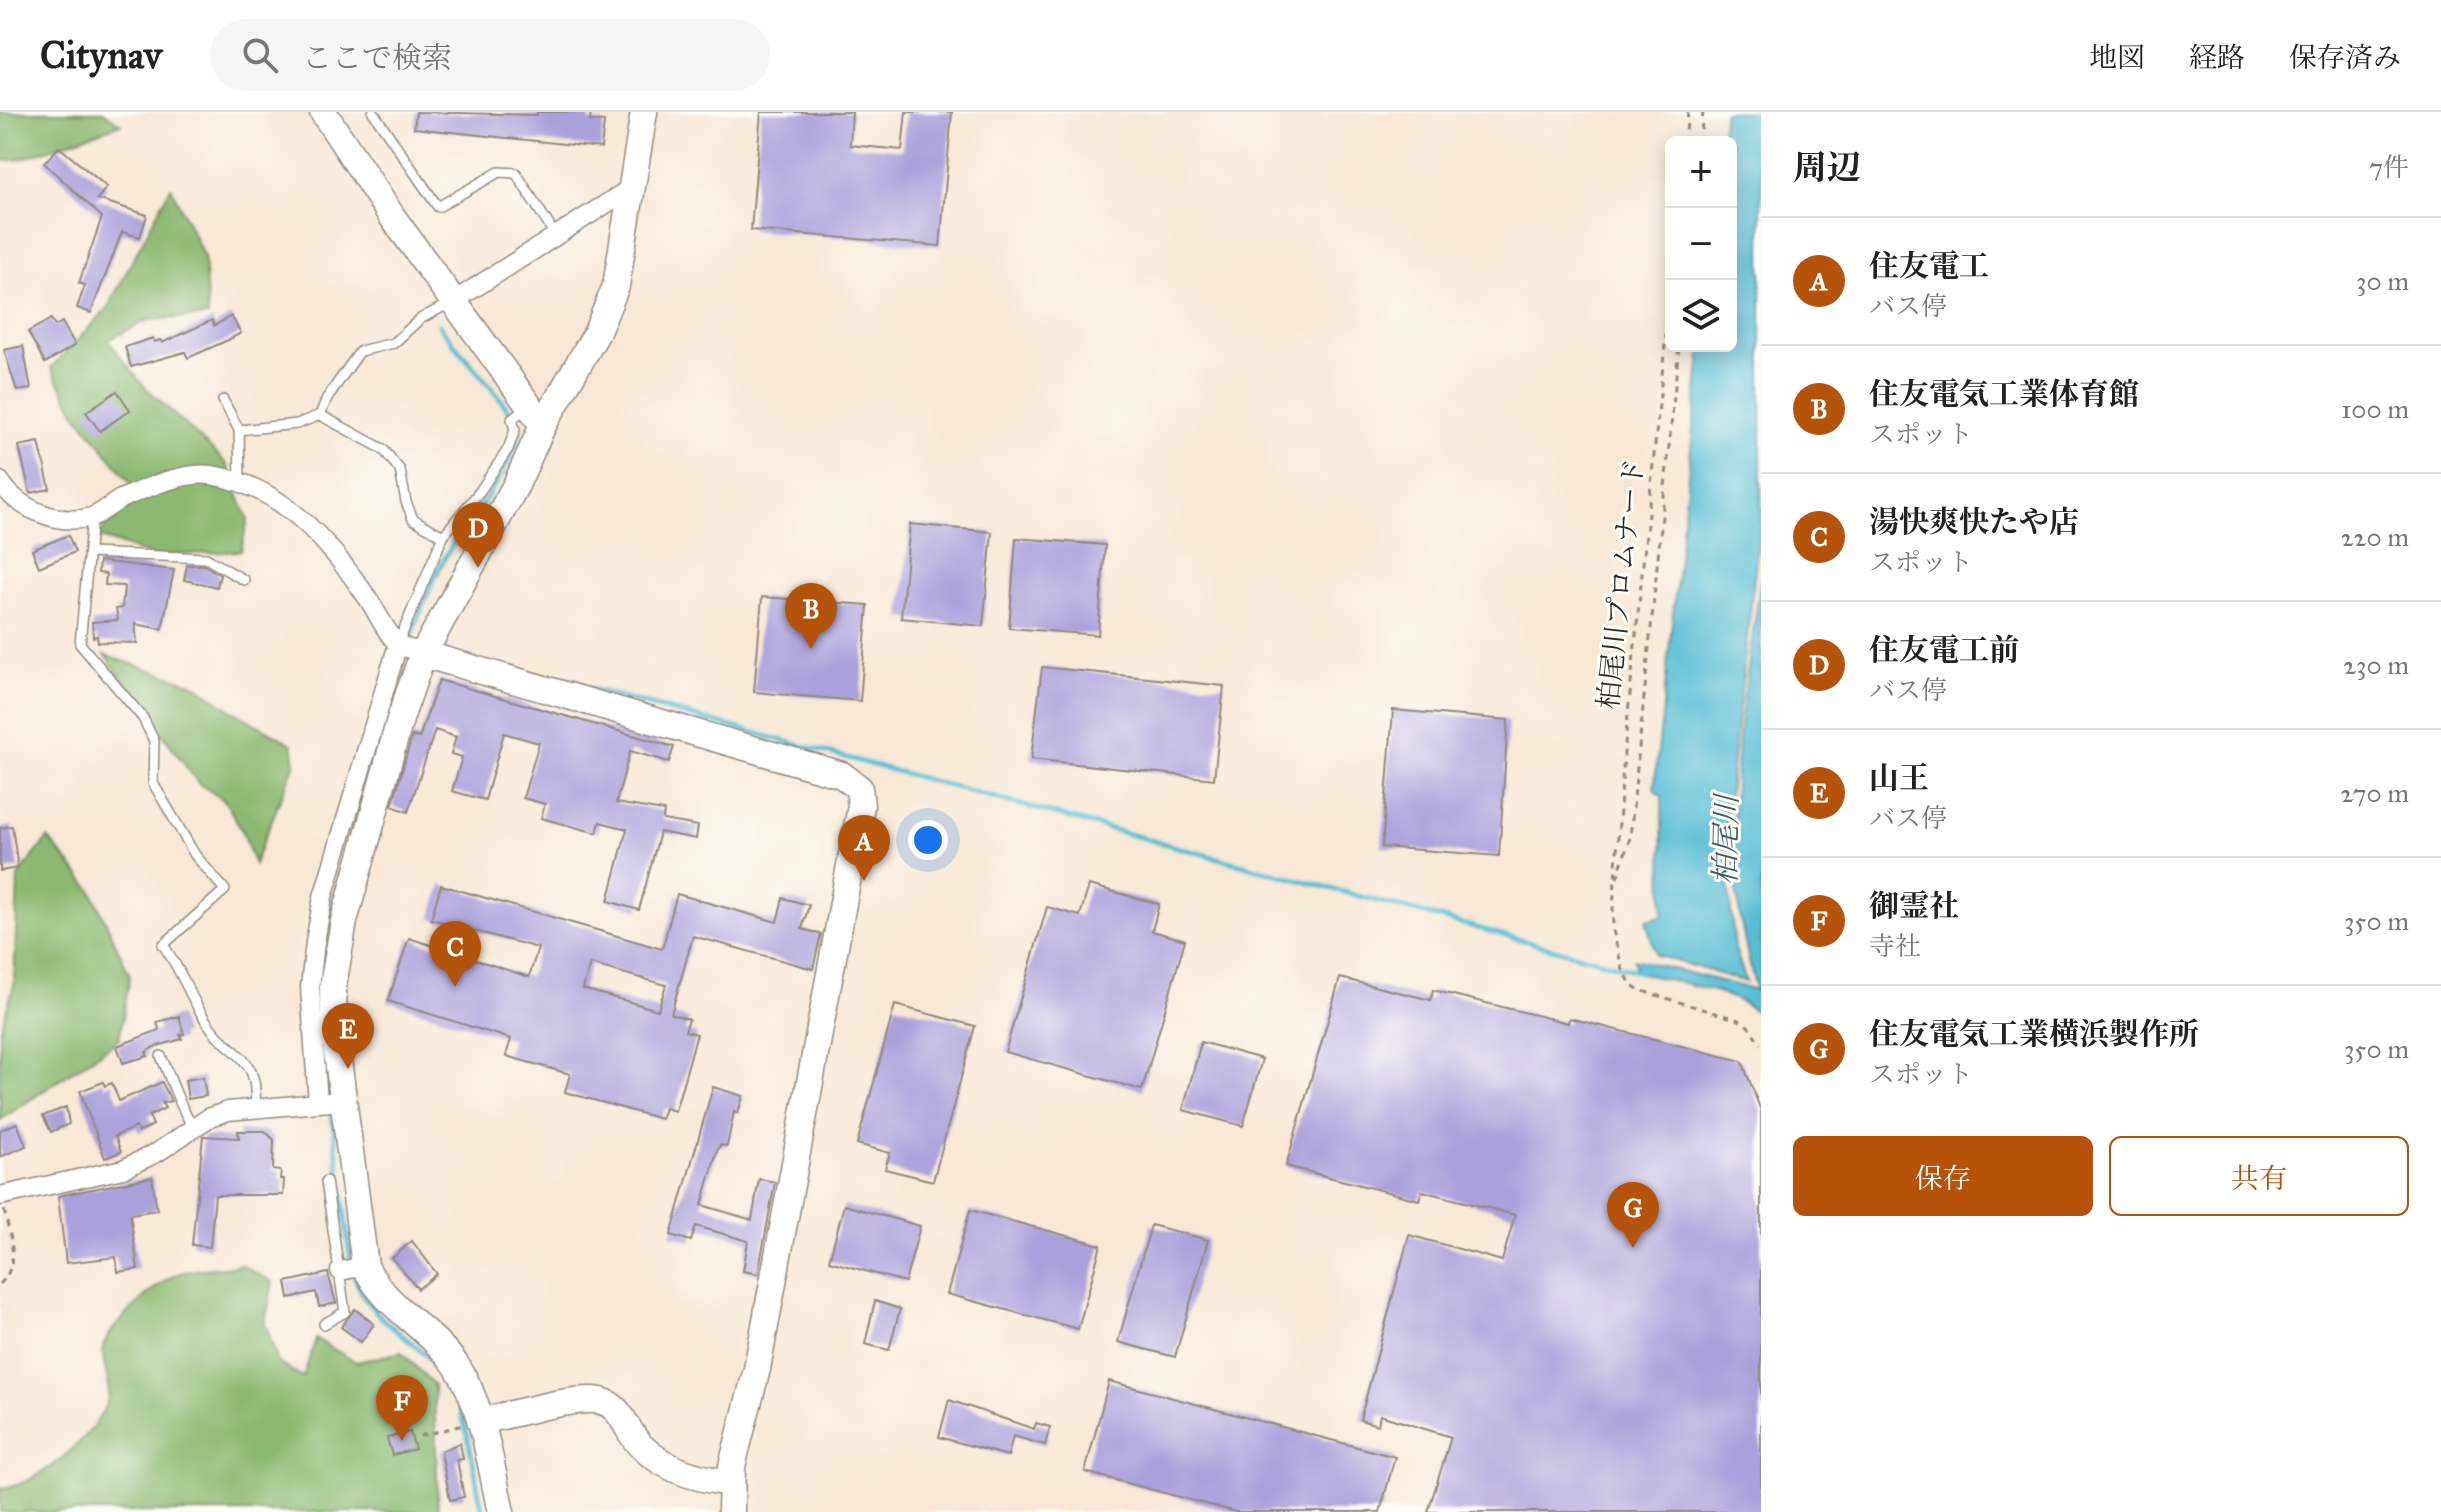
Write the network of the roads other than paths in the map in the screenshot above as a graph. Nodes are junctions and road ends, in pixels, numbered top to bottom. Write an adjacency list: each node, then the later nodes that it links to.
1 (323, 112): 6 (street)
2 (373, 112): 5 (lane)
3 (644, 112): 4 (street)
4 (634, 186): 5 (street); 9 (street)
5 (555, 235): 6 (street)
6 (454, 301): 8 (lane); 9 (street)
7 (223, 400): 10 (lane)
8 (320, 415): 10 (lane); 14 (lane)
9 (536, 415): 14 (lane); 17 (street)
10 (239, 430): 12 (lane)
11 (0, 481): 13 (street)
12 (240, 481): 13 (street); 17 (street)
13 (92, 517): 15 (lane)
14 (443, 536): 17 (lane)
15 (89, 553): 16 (lane); 21 (lane)
16 (244, 580)
17 (418, 644): 19 (street); 20 (street); 28 (street)
18 (161, 1056): 22 (lane)
19 (345, 1100): 20 (street); 25 (street)
20 (318, 1103): 21 (street)
21 (256, 1108): 22 (street)
22 (193, 1127): 24 (street)
23 (326, 1181): 25 (lane)
24 (1, 1196)
25 (354, 1268): 26 (lane); 27 (street)
26 (324, 1324)
27 (474, 1423): 28 (street); 29 (street)
28 (730, 1483): 30 (street)
29 (501, 1512)
30 (731, 1512)

